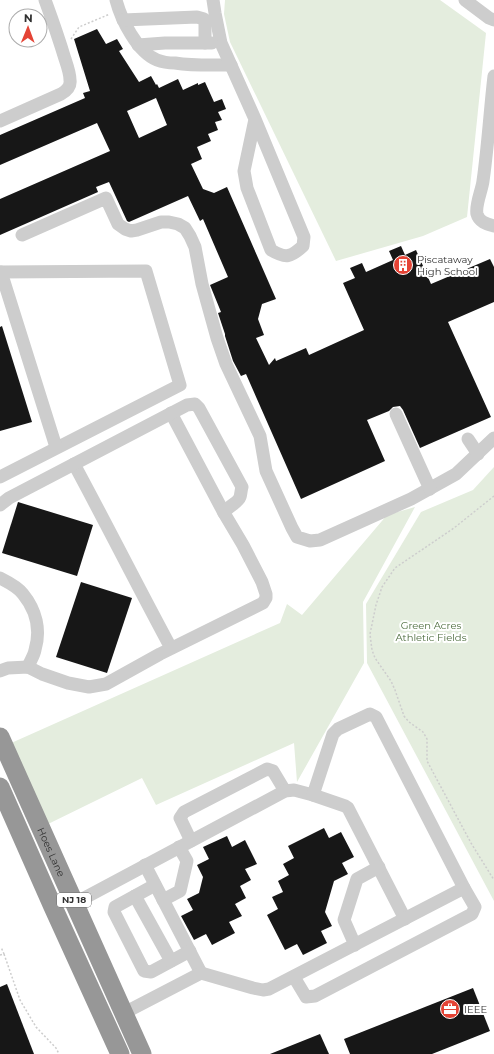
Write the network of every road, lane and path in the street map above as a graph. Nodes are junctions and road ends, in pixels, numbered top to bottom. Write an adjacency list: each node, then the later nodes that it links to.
1 (45, 0): 15 (street)
2 (116, 0): 6 (street)
3 (213, 0): 10 (street)
4 (465, 0): 7 (street)
5 (110, 14): 8 (path)
6 (123, 20): 9 (street); 11 (street)
7 (494, 20)
8 (70, 43)
9 (205, 43): 10 (street); 11 (street)
10 (221, 43): 12 (street)
11 (138, 45): 12 (street)
12 (231, 65): 14 (street)
13 (494, 76): 16 (street)
14 (255, 119): 14 (street)
15 (0, 121)
16 (494, 226)
17 (22, 235): 27 (street)
18 (0, 272): 23 (street); 23 (street)
19 (171, 413): 25 (street); 30 (street); 30 (street)
20 (396, 414): 27 (street)
21 (494, 438): 24 (street)
22 (468, 439): 24 (street)
23 (56, 447): 26 (street)
24 (478, 454): 27 (street)
25 (74, 464): 29 (street); 32 (street)
26 (0, 477)
27 (430, 488)
28 (494, 496): 42 (path)
29 (0, 505)
30 (224, 513): 32 (street)
31 (0, 578): 33 (street)
32 (171, 648): 33 (street)
33 (28, 667): 34 (street)
34 (0, 671)
35 (0, 737): 47 (highway, Hoes Lane / NJ 18)
36 (0, 787): 59 (highway, NJ 18)
37 (285, 791): 38 (street); 39 (street); 39 (street)
38 (313, 795): 41 (street); 44 (street)
39 (185, 844): 40 (street); 46 (street)
40 (145, 866): 43 (street); 47 (street)
41 (379, 867): 48 (street); 49 (street)
42 (494, 880)
43 (155, 885): 45 (street); 46 (street)
44 (464, 888): 48 (street); 56 (street)
45 (135, 896): 54 (street); 54 (street)
46 (163, 900): 51 (street)
47 (75, 903): 57 (highway, Hoes Lane / NJ 18)
48 (405, 919): 49 (street)
49 (355, 945): 56 (street)
50 (1, 947): 52 (path)
51 (190, 951): 54 (street); 55 (street)
52 (4, 954): 53 (path); 58 (path)
53 (0, 955)
54 (171, 961)
55 (201, 973): 56 (street); 57 (street)
56 (294, 977)
57 (124, 1013): 60 (highway, Hoes Lane / NJ 18)
58 (59, 1054)
59 (120, 1054)
60 (142, 1054)

